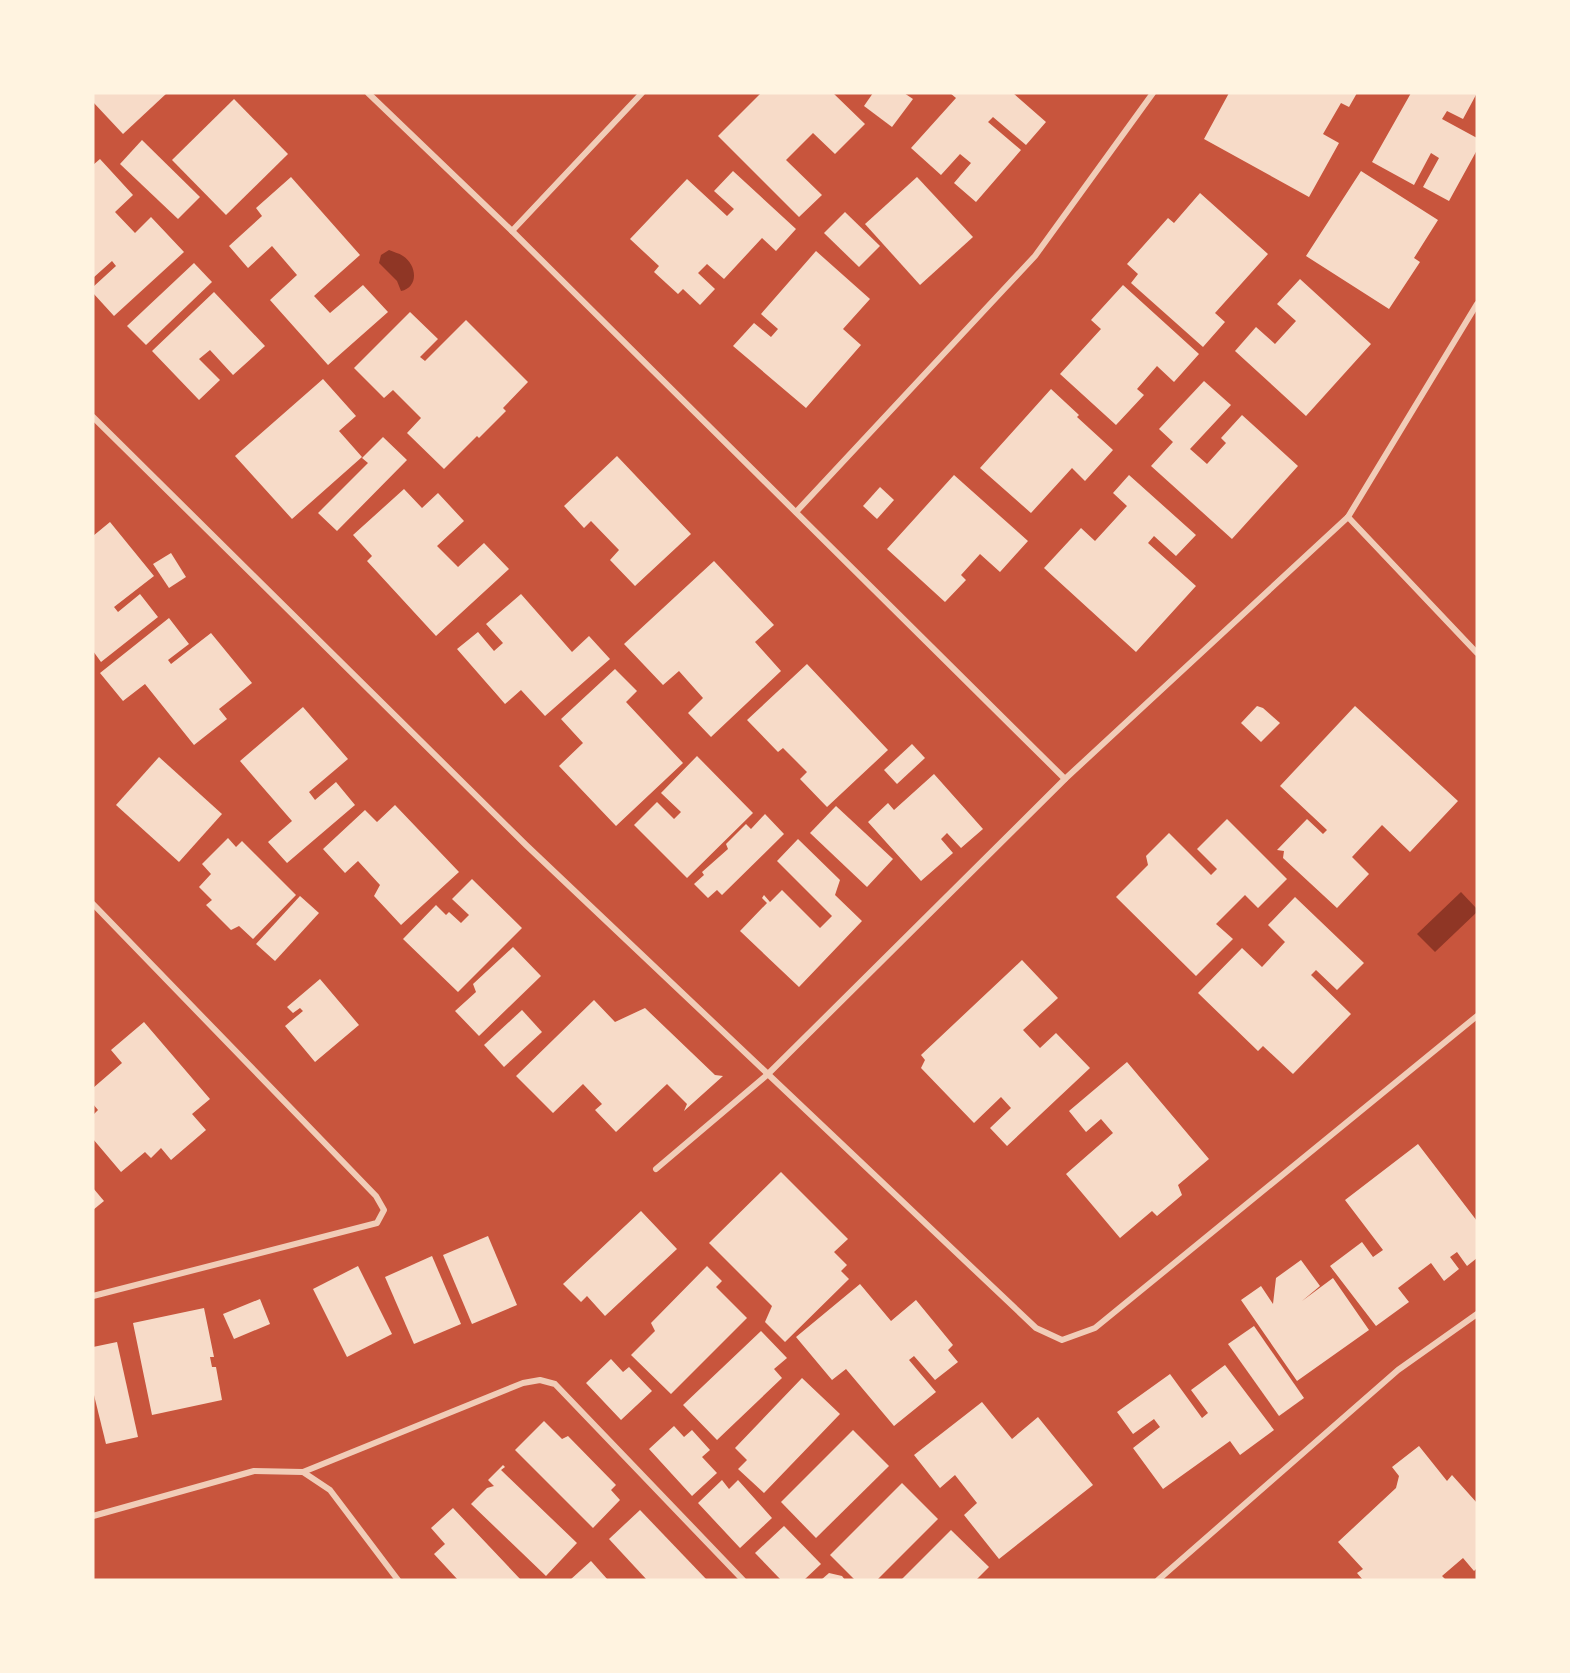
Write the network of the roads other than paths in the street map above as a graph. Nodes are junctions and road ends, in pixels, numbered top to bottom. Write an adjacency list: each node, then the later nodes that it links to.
1 (368, 93): 4 (street)
2 (642, 93): 4 (street)
3 (1153, 93): 7 (street)
4 (512, 231): 7 (street)
5 (1477, 304): 8 (street)
6 (93, 417): 13 (street)
7 (796, 512): 10 (street)
8 (1348, 517): 9 (street); 10 (street)
9 (1477, 653)
10 (1065, 779): 13 (street)
11 (93, 904): 15 (street)
12 (1477, 1016): 13 (street)
13 (767, 1075): 14 (street)
14 (656, 1169)
15 (93, 1296)
16 (1477, 1314): 21 (street)
17 (303, 1472): 18 (street); 19 (street); 20 (street)
18 (93, 1516)
19 (398, 1580)
20 (743, 1580)
21 (1158, 1580)

